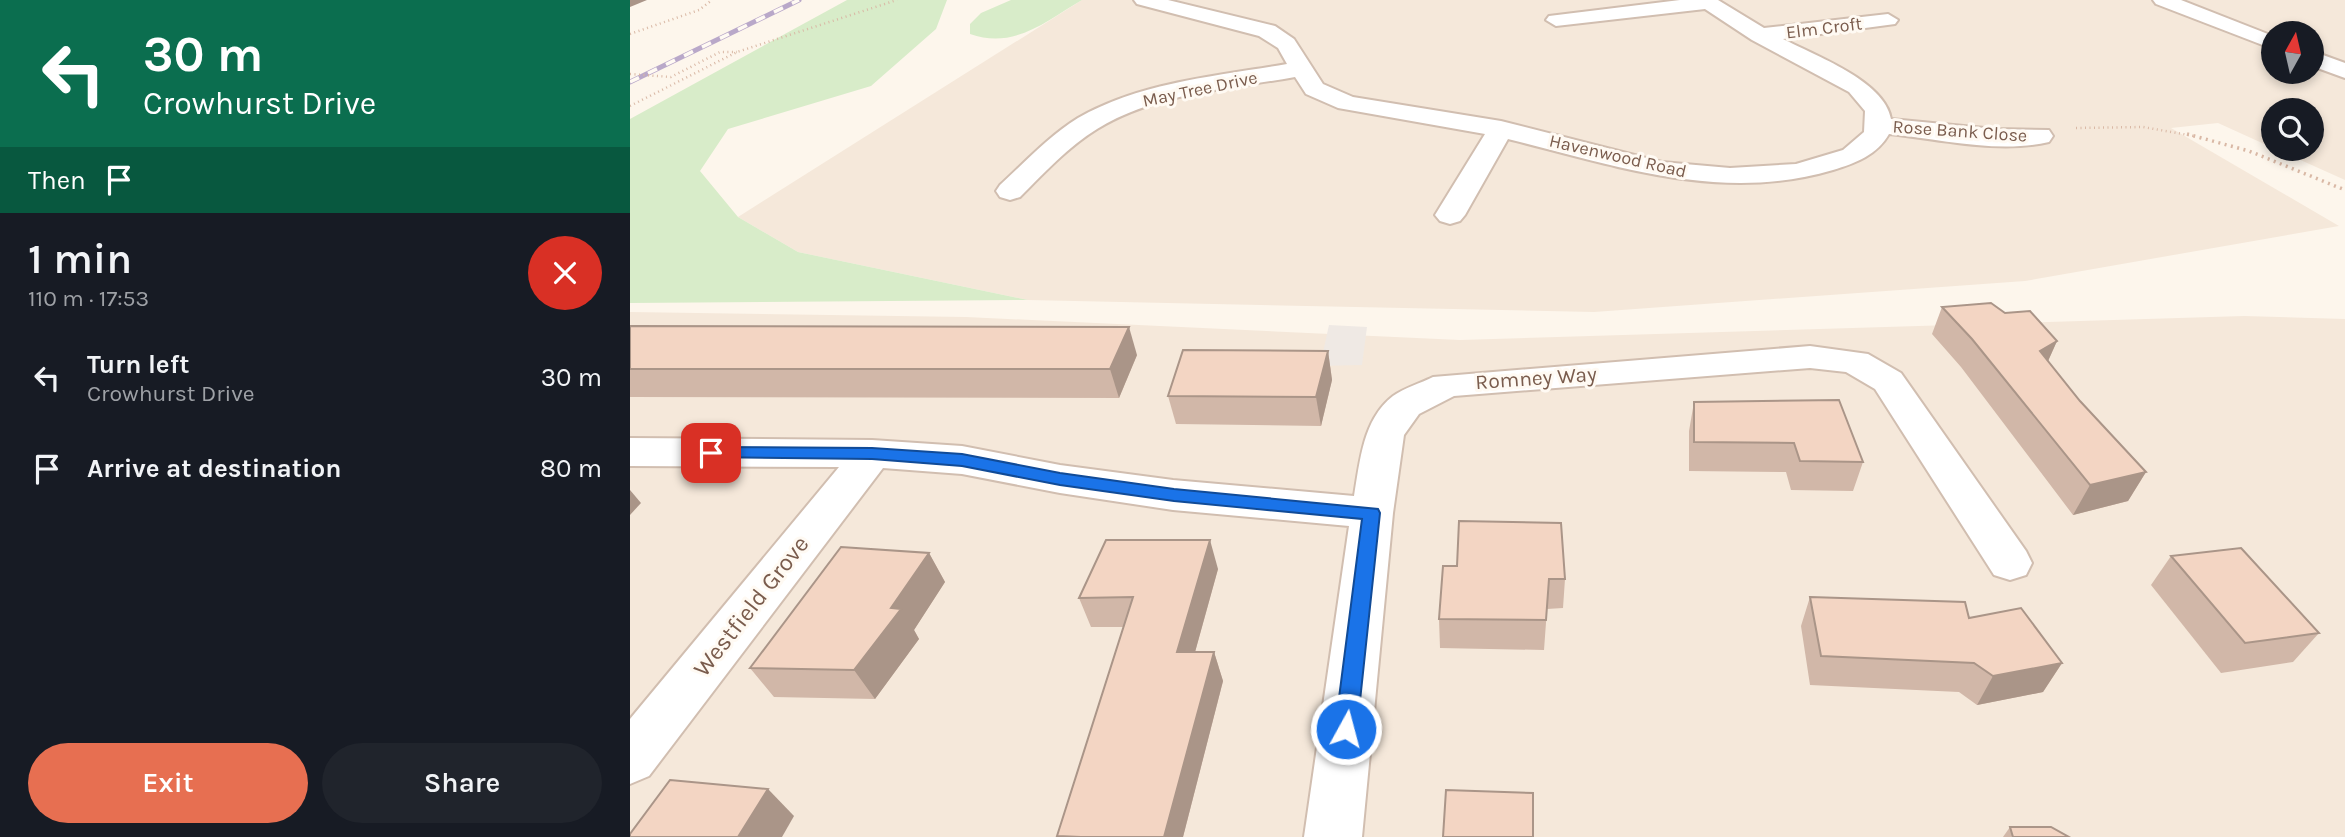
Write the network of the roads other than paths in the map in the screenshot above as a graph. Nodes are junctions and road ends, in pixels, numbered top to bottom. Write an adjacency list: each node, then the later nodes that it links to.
1 (2164, 0): 7 (street)
2 (1706, 1): 4 (street); 6 (street)
3 (1144, 5): 9 (street, Havenwood Road)
4 (1556, 20)
5 (1914, 29): 6 (street, Elm Croft)
6 (1760, 35): 11 (street)
7 (2261, 38)
8 (2324, 63): 10 (street)
9 (1299, 69): 12 (street, Havenwood Road); 15 (street, May Tree Drive)
10 (2345, 71)
11 (1880, 125): 12 (street, Havenwood Road); 13 (street, Rose Bank Close)
12 (1501, 129): 17 (street)
13 (2054, 137)
14 (1003, 164): 15 (street)
15 (1036, 166): 16 (street, May Tree Drive)
16 (1010, 191)
17 (1450, 215)
18 (630, 452): 19 (street)
19 (872, 454): 20 (street); 22 (street, Westfield Grove)
20 (1371, 513): 21 (street, Romney Way); 23 (street, Romney Way)
21 (2010, 563)
22 (630, 759)
23 (1333, 837)

